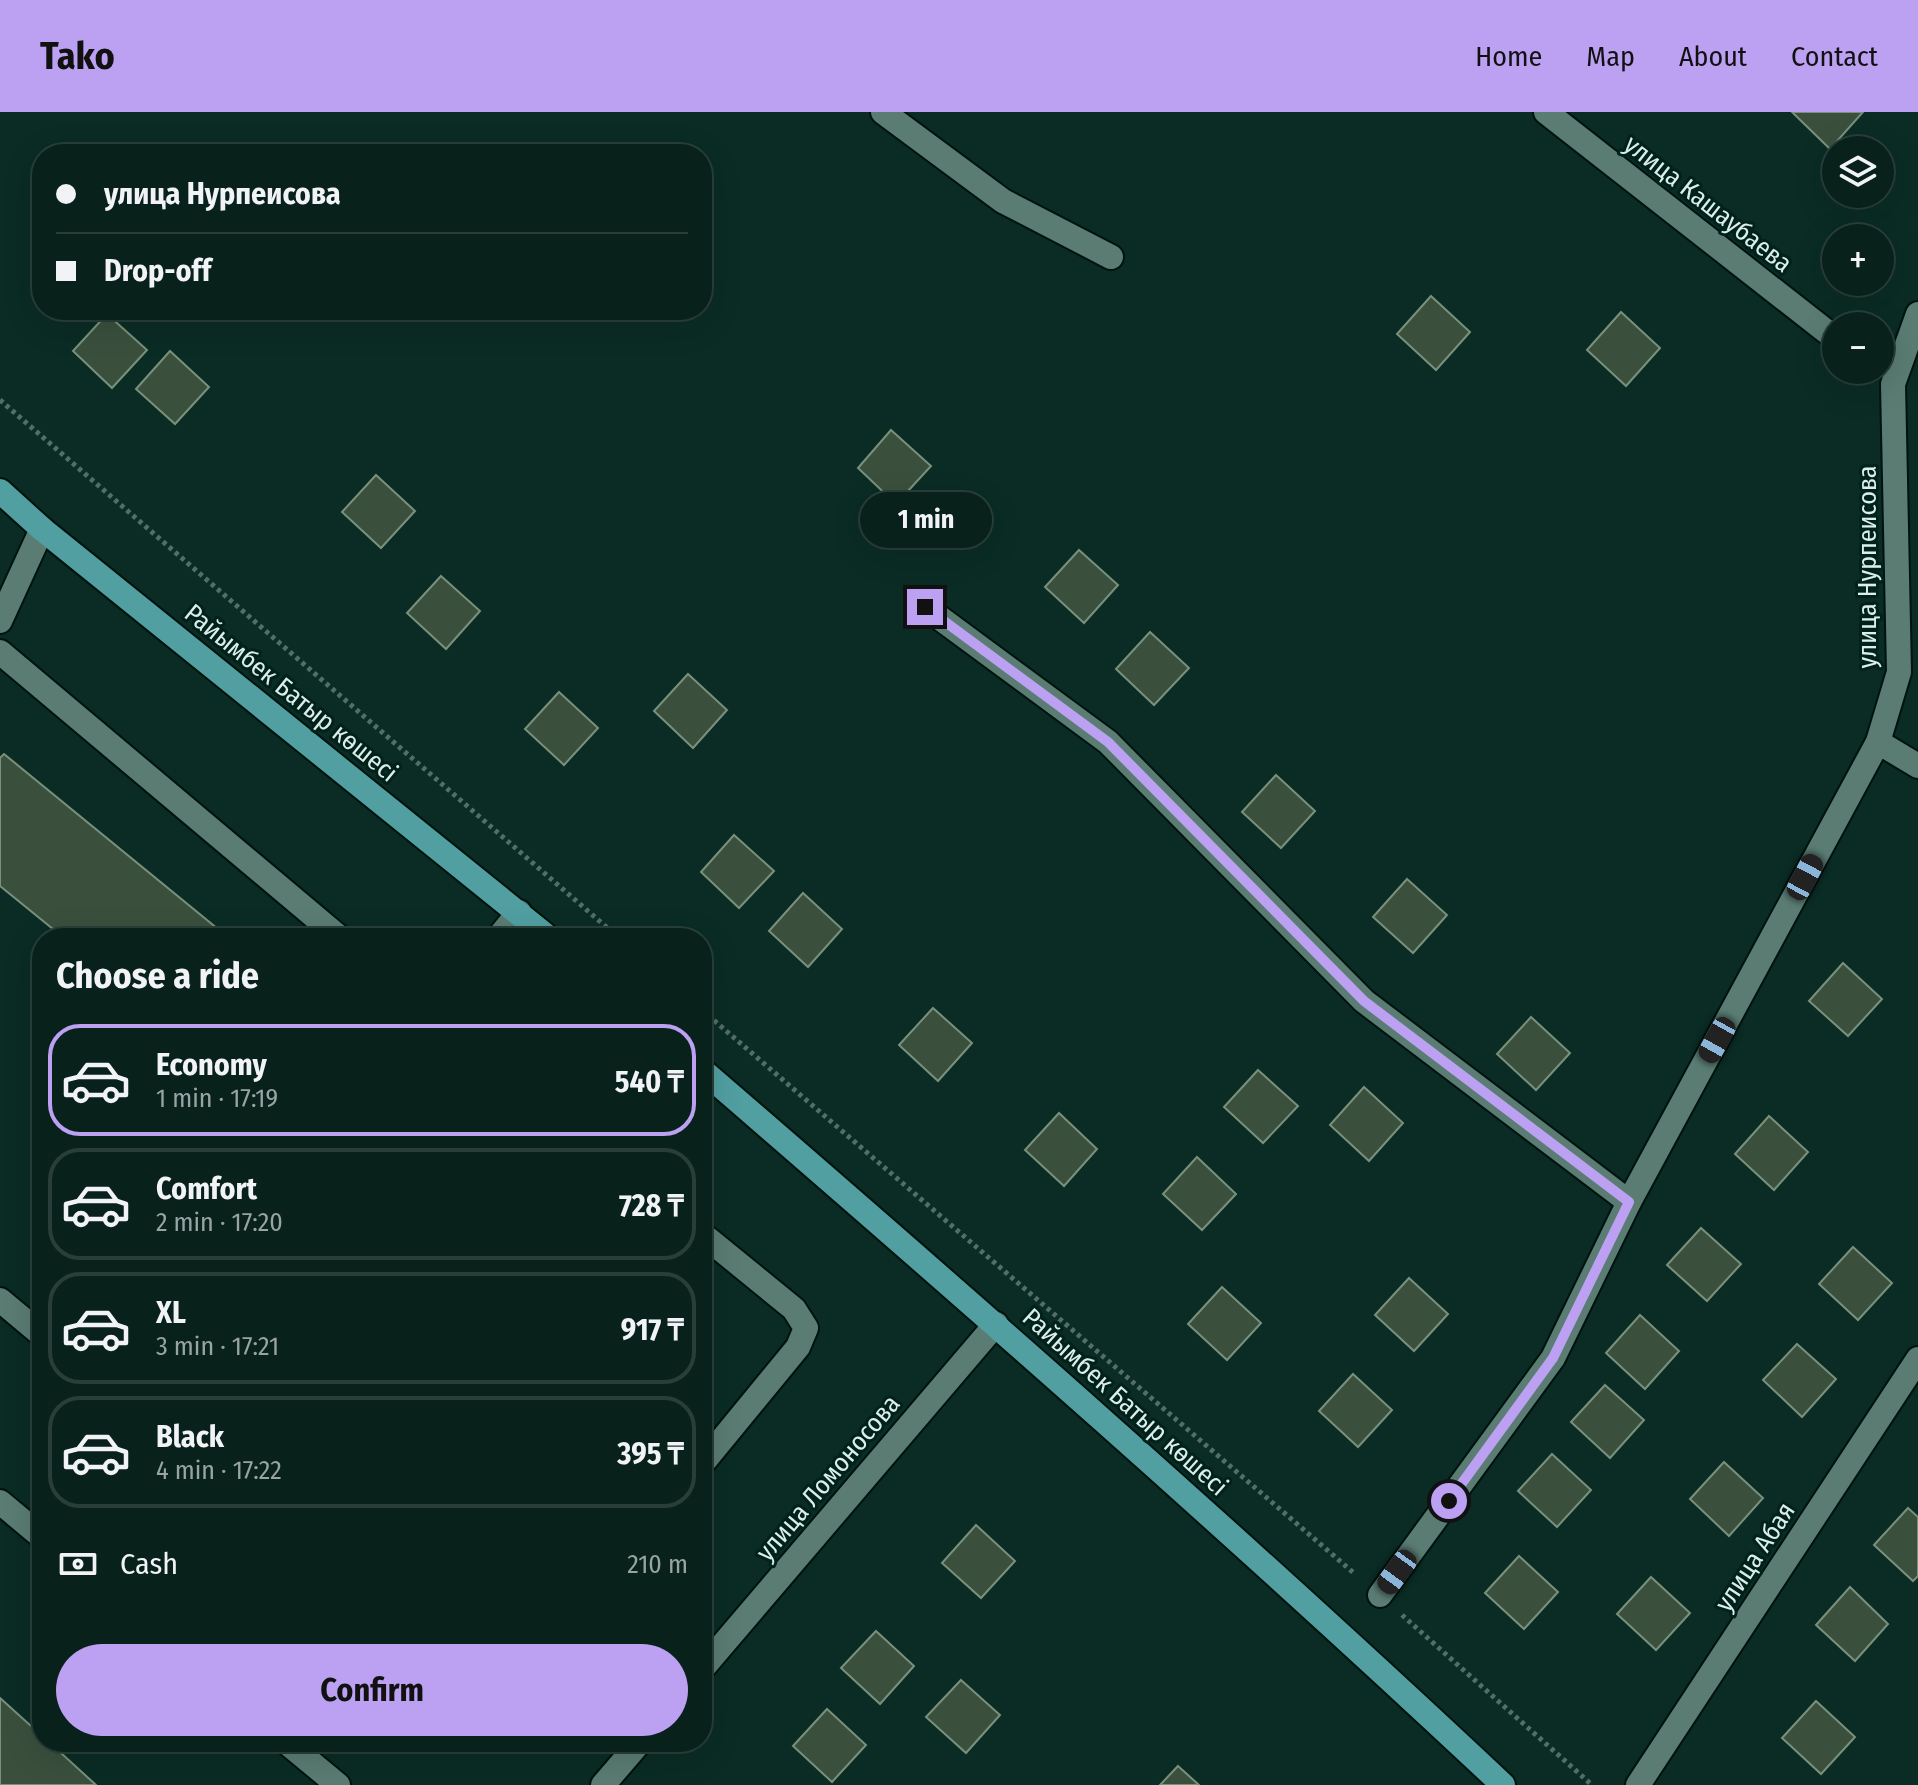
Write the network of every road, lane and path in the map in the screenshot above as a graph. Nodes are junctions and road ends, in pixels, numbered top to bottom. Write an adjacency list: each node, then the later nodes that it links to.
1 (883, 112): 3 (street)
2 (1546, 112): 5 (street, улица Кашаубаева)
3 (1111, 257)
4 (1918, 314): 6 (street, улица Нурпеисова)
5 (1822, 328)
6 (1894, 358)
7 (1884, 384): 14 (street, улица Нурпеисова)
8 (0, 400): 20 (path)
9 (0, 492): 10 (main road, Райымбек Батыр көшесі)
10 (42, 529): 12 (street); 16 (main road, Райымбек Батыр көшесі)
11 (925, 607): 23 (street)
12 (0, 621)
13 (0, 652): 17 (street)
14 (1878, 742): 15 (street); 23 (street, улица Нурпеисова)
15 (1918, 766)
16 (519, 912): 18 (street); 19 (main road, Райымбек Батыр көшесі)
17 (328, 928)
18 (506, 928)
19 (537, 928)
20 (607, 928)
21 (712, 1019): 32 (path)
22 (712, 1079): 26 (main road, Райымбек Батыр көшесі)
23 (1629, 1202): 32 (street, улица Нурпеисова)
24 (712, 1242): 29 (street)
25 (0, 1300): 27 (street)
26 (996, 1324): 33 (street, улица Ломоносова); 38 (main road, Райымбек Батыр көшесі)
27 (32, 1327)
28 (1918, 1359): 40 (street, улица Абая)
29 (712, 1452)
30 (0, 1502): 31 (street)
31 (32, 1529)
32 (1380, 1595): 39 (path)
33 (712, 1657)
34 (298, 1752): 36 (street)
35 (631, 1752): 37 (street)
36 (338, 1785)
37 (603, 1785)
38 (1503, 1785)
39 (1592, 1785)
40 (1638, 1785)

